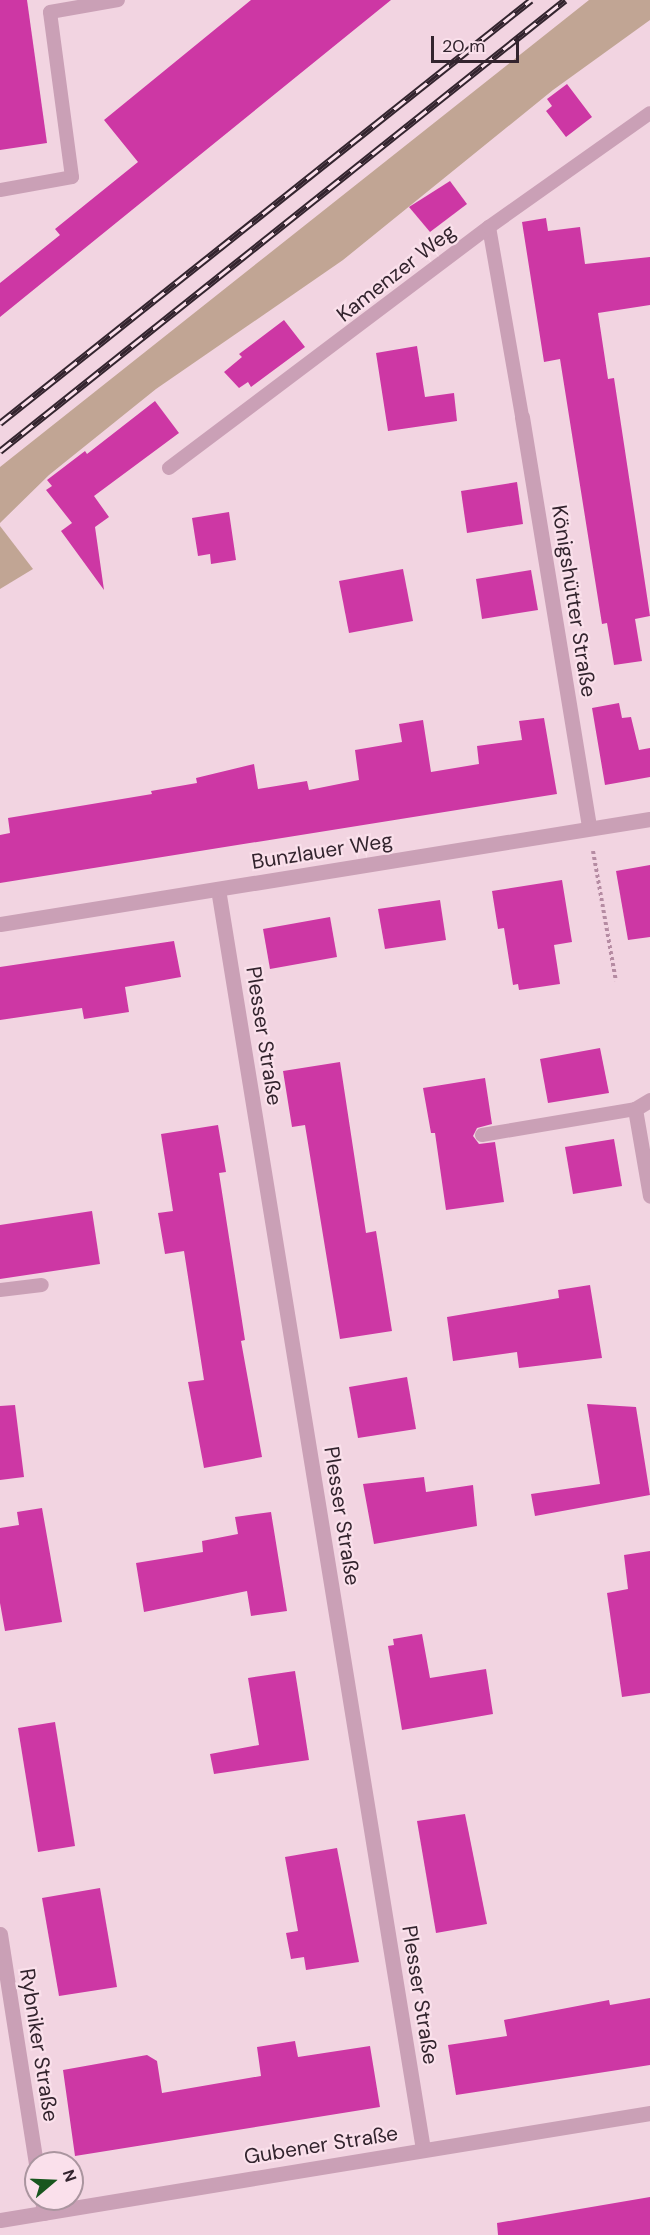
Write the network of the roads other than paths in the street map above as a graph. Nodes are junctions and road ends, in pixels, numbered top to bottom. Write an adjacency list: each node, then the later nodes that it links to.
1 (117, 0): 3 (lane)
2 (650, 113): 4 (lane, Kamenzer Weg)
3 (0, 190)
4 (489, 227): 5 (lane, Königshütter Straße); 6 (lane, Kamenzer Weg)
5 (522, 417): 8 (street, Königshütter Straße)
6 (169, 468)
7 (650, 819): 8 (street, Bunzlauer Weg)
8 (590, 828): 9 (street, Bunzlauer Weg)
9 (218, 889): 10 (street, Bunzlauer Weg); 19 (street, Plesser Straße)
10 (0, 924)
11 (650, 1100): 12 (street)
12 (635, 1110): 13 (lane); 14 (street)
13 (482, 1135)
14 (650, 1196)
15 (42, 1285): 16 (lane)
16 (0, 1290)
17 (0, 1934): 20 (street, Rybniker Straße)
18 (650, 2114): 19 (street, Gubener Straße)
19 (423, 2149): 21 (street, Gubener Straße)
20 (34, 2151)
21 (84, 2200)
22 (28, 2211): 23 (street, Gubener Straße)
23 (0, 2220)

